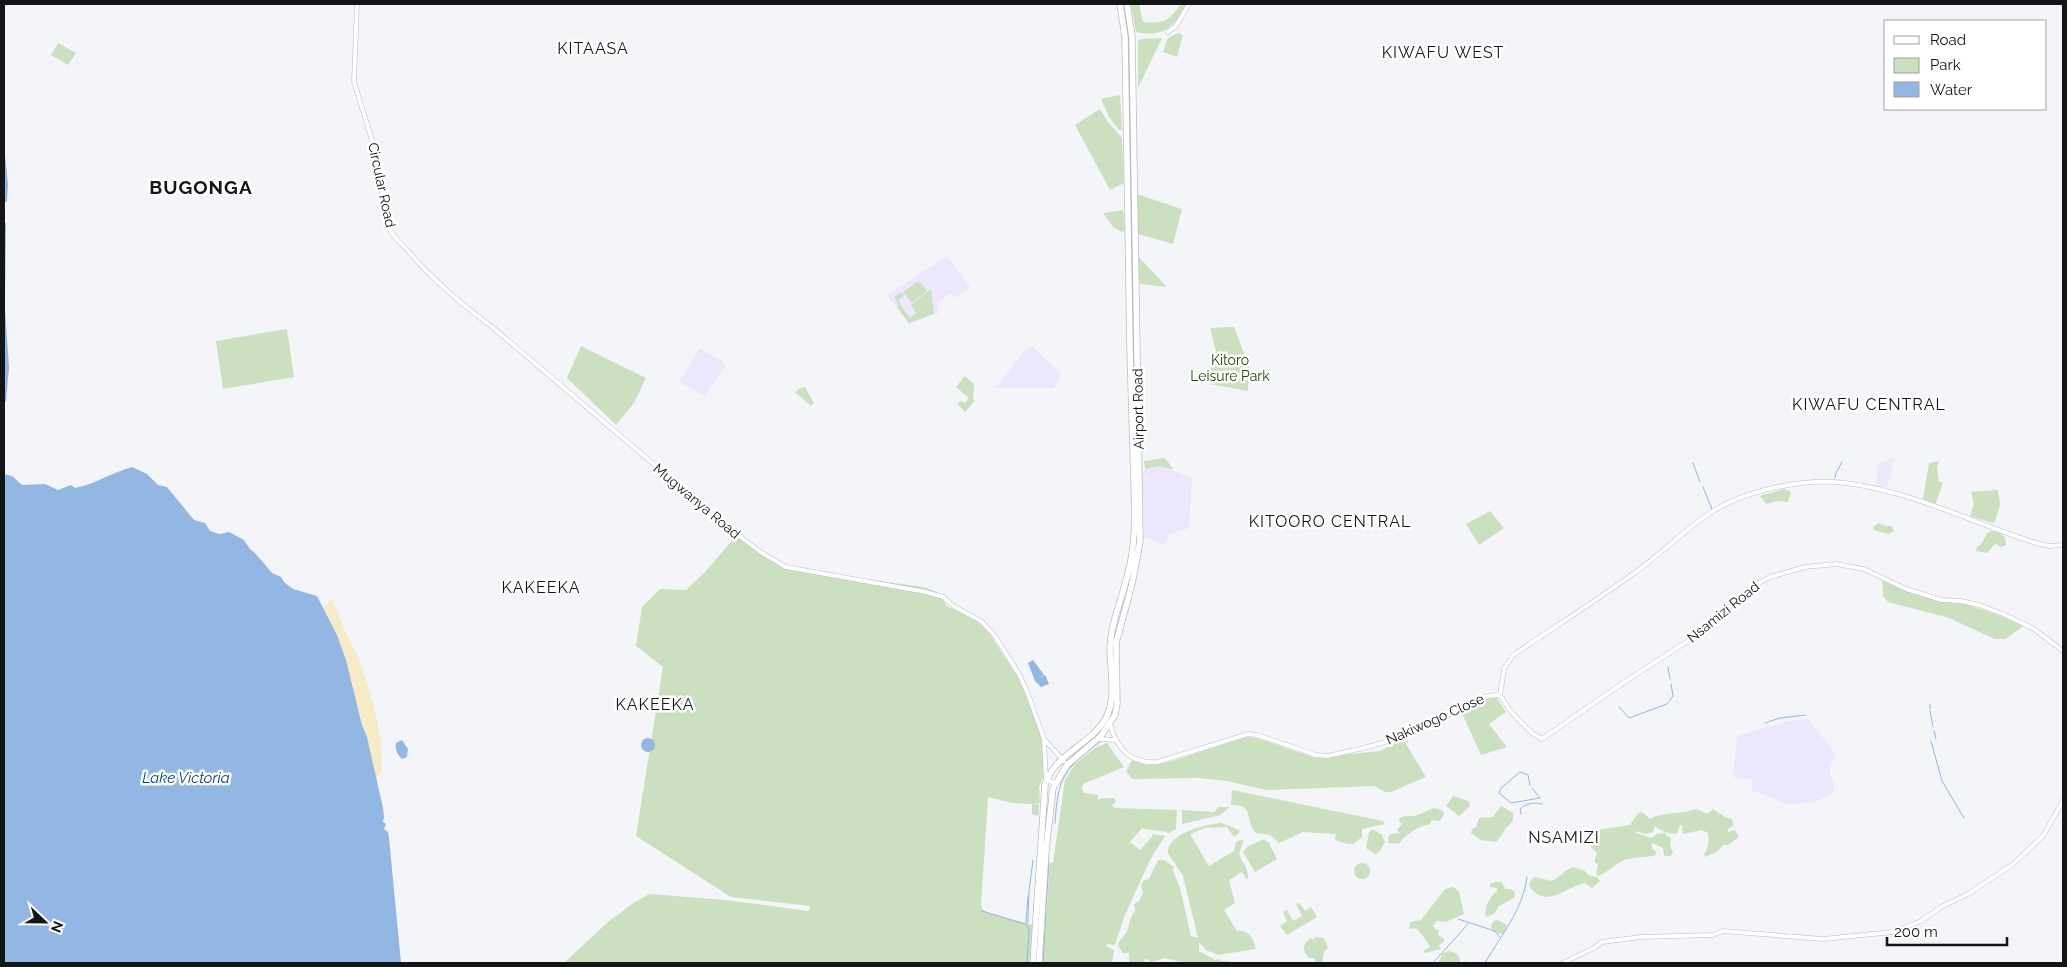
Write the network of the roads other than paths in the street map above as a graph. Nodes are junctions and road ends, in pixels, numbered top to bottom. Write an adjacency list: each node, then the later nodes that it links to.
1 (357, 4): 7 (street, Circular Road)
2 (1120, 4): 6 (highway, Airport Road)
3 (1127, 4): 6 (highway, Airport Road)
4 (1188, 4): 5 (street)
5 (1168, 32)
6 (1132, 208): 11 (highway, Airport Road)
7 (491, 326): 13 (street, Mugwanya Road)
8 (2063, 545): 10 (street)
9 (2063, 651): 10 (street, Nsamizi Road)
10 (1500, 695): 14 (street, Nakiwogo Close)
11 (1114, 706): 12 (highway, Airport Road); 16 (highway, Airport Road)
12 (1110, 724): 14 (street); 15 (highway, Airport Road)
13 (1044, 738): 16 (street); 18 (street)
14 (1114, 740): 15 (street)
15 (1094, 741): 17 (highway, Airport Road)
16 (1062, 759): 17 (street); 18 (highway, Airport Road)
17 (1067, 764): 19 (highway, Airport Road)
18 (1046, 782): 19 (street); 21 (highway)
19 (1054, 785): 22 (highway)
20 (2063, 801): 23 (street)
21 (1034, 963)
22 (1039, 963)
23 (1563, 963)

